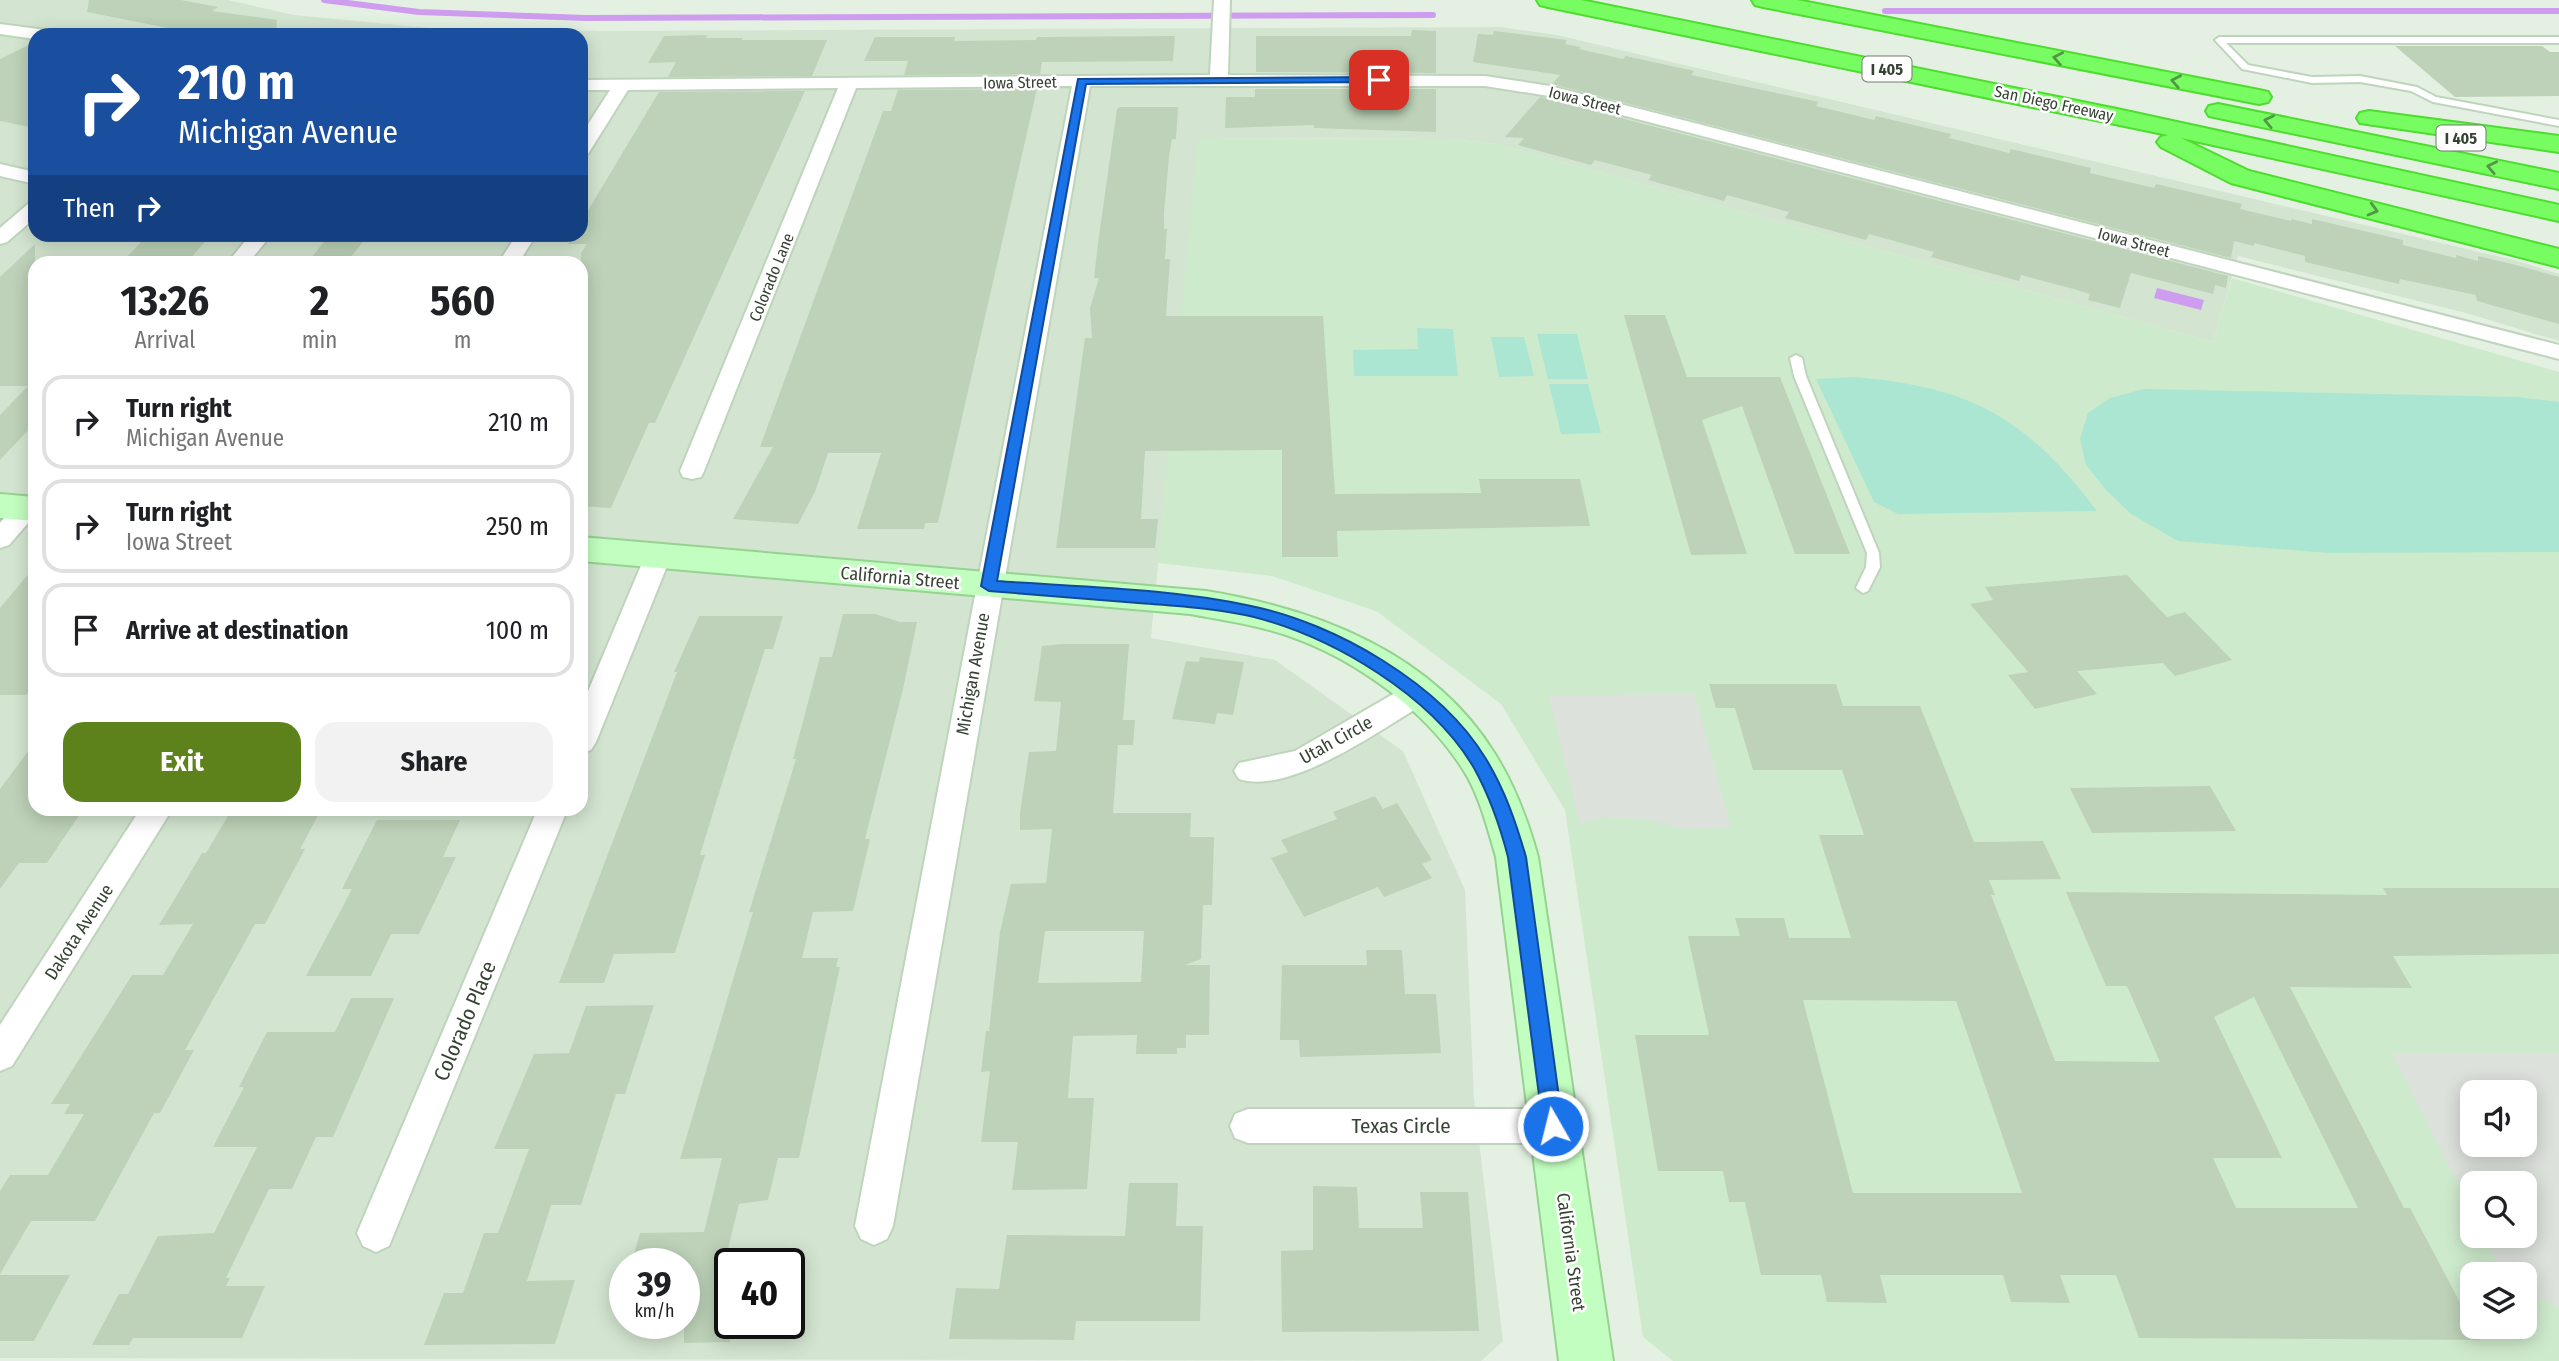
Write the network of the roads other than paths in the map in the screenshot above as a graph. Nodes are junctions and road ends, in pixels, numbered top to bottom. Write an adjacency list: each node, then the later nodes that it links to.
1 (1222, 0): 8 (street)
2 (1548, 0): 13 (highway, San Diego Freeway / I 405)
3 (1601, 0): 22 (highway)
4 (1754, 6): 14 (highway, I 405, one-way to 4); 21 (highway, one-way to 4)
5 (3, 31): 6 (street)
6 (28, 33)
7 (2559, 40): 15 (lane)
8 (1219, 80): 9 (street, Iowa Street); 29 (street, Iowa Street)
9 (1082, 81): 10 (street, Iowa Street); 36 (street, Michigan Avenue)
10 (849, 83): 12 (street, Iowa Street); 31 (street, Colorado Lane)
11 (588, 85): 12 (street, Iowa Street)
12 (622, 85): 16 (street)
13 (2117, 116): 23 (highway, San Diego Freeway / I 405); 28 (highway, one-way to 28)
14 (2363, 117): 17 (highway); 18 (highway, I 405)
15 (2559, 123)
16 (588, 138)
17 (2559, 144)
18 (2559, 159)
19 (0, 170): 20 (street)
20 (28, 176)
21 (2559, 181)
22 (2559, 202)
23 (2559, 213)
24 (28, 214): 25 (street)
25 (0, 238)
26 (255, 242): 27 (street)
27 (243, 256)
28 (2559, 258)
29 (2559, 352)
30 (1796, 358): 37 (lane)
31 (692, 471)
32 (21, 508): 33 (street)
33 (0, 540)
34 (588, 550): 35 (street, California Street)
35 (658, 556): 36 (street, California Street); 39 (street)
36 (989, 586): 38 (street, California Street); 46 (street, Michigan Avenue)
37 (1863, 588)
38 (1417, 694): 40 (street, Utah Circle); 45 (street, California Street)
39 (588, 725)
40 (1249, 771)
41 (153, 816): 43 (street, Dakota Avenue)
42 (550, 816): 47 (street, Colorado Place)
43 (0, 1055)
44 (1248, 1126): 45 (street, Texas Circle)
45 (1553, 1126): 48 (street, California Street)
46 (874, 1226)
47 (376, 1233)
48 (1586, 1361)

